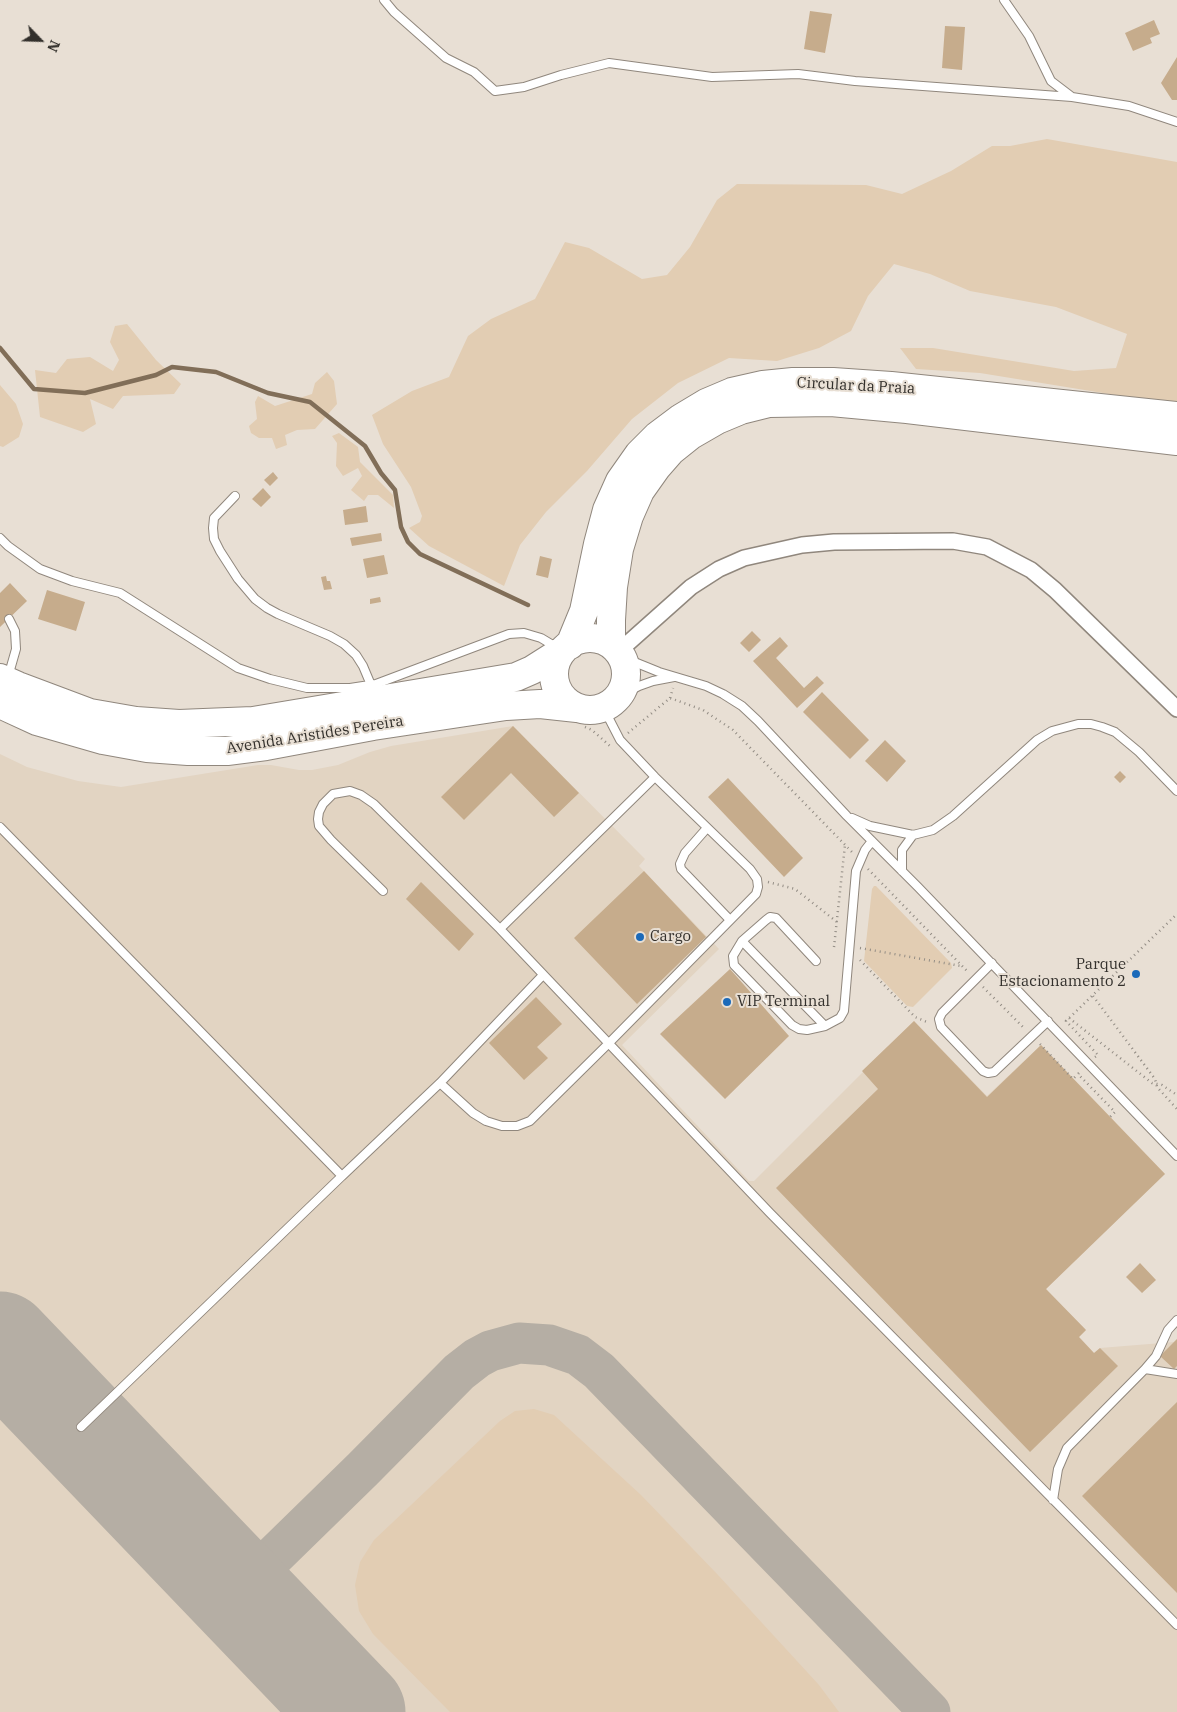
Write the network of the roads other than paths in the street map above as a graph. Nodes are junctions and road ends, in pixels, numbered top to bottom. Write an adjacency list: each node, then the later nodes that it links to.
1 (384, 0): 3 (lane)
2 (1004, 0): 3 (lane)
3 (1072, 98): 4 (lane)
4 (1177, 122)
5 (1177, 416): 10 (highway, Circular da Praia)
6 (1177, 442): 11 (highway, Circular da Praia)
7 (235, 496): 13 (lane)
8 (0, 538): 13 (lane)
9 (8, 618): 14 (lane)
10 (566, 648): 11 (highway); 13 (lane); 14 (highway, Avenida Aristides Pereira); 15 (highway)
11 (618, 652): 12 (lane); 15 (highway); 16 (street)
12 (676, 677): 15 (lane); 19 (lane)
13 (371, 685)
14 (2, 688): 15 (highway, Avenida Aristides Pereira)
15 (599, 704): 17 (lane)
16 (1177, 710)
17 (655, 777): 21 (lane); 27 (lane)
18 (1177, 791): 22 (lane)
19 (847, 816): 22 (lane); 23 (lane)
20 (0, 826): 37 (lane)
21 (707, 828): 26 (lane); 26 (lane)
22 (913, 835): 24 (lane)
23 (872, 841): 24 (lane); 33 (lane)
24 (902, 872): 30 (lane)
25 (383, 891): 27 (lane)
26 (730, 920): 34 (lane)
27 (500, 929): 31 (lane)
28 (742, 941): 29 (lane); 33 (lane); 33 (lane)
29 (816, 962)
30 (992, 963): 32 (lane); 32 (lane)
31 (543, 975): 34 (lane); 35 (lane)
32 (1048, 1021): 36 (lane)
33 (826, 1026)
34 (610, 1043): 35 (lane); 42 (lane)
35 (440, 1083): 37 (lane)
36 (1177, 1156)
37 (342, 1176): 41 (lane)
38 (1177, 1320): 39 (lane)
39 (1145, 1369): 40 (lane); 42 (lane)
40 (1177, 1374)
41 (81, 1427)
42 (1053, 1500): 44 (lane)
43 (1177, 1612): 44 (lane)
44 (1170, 1617): 45 (lane)
45 (1177, 1624)

